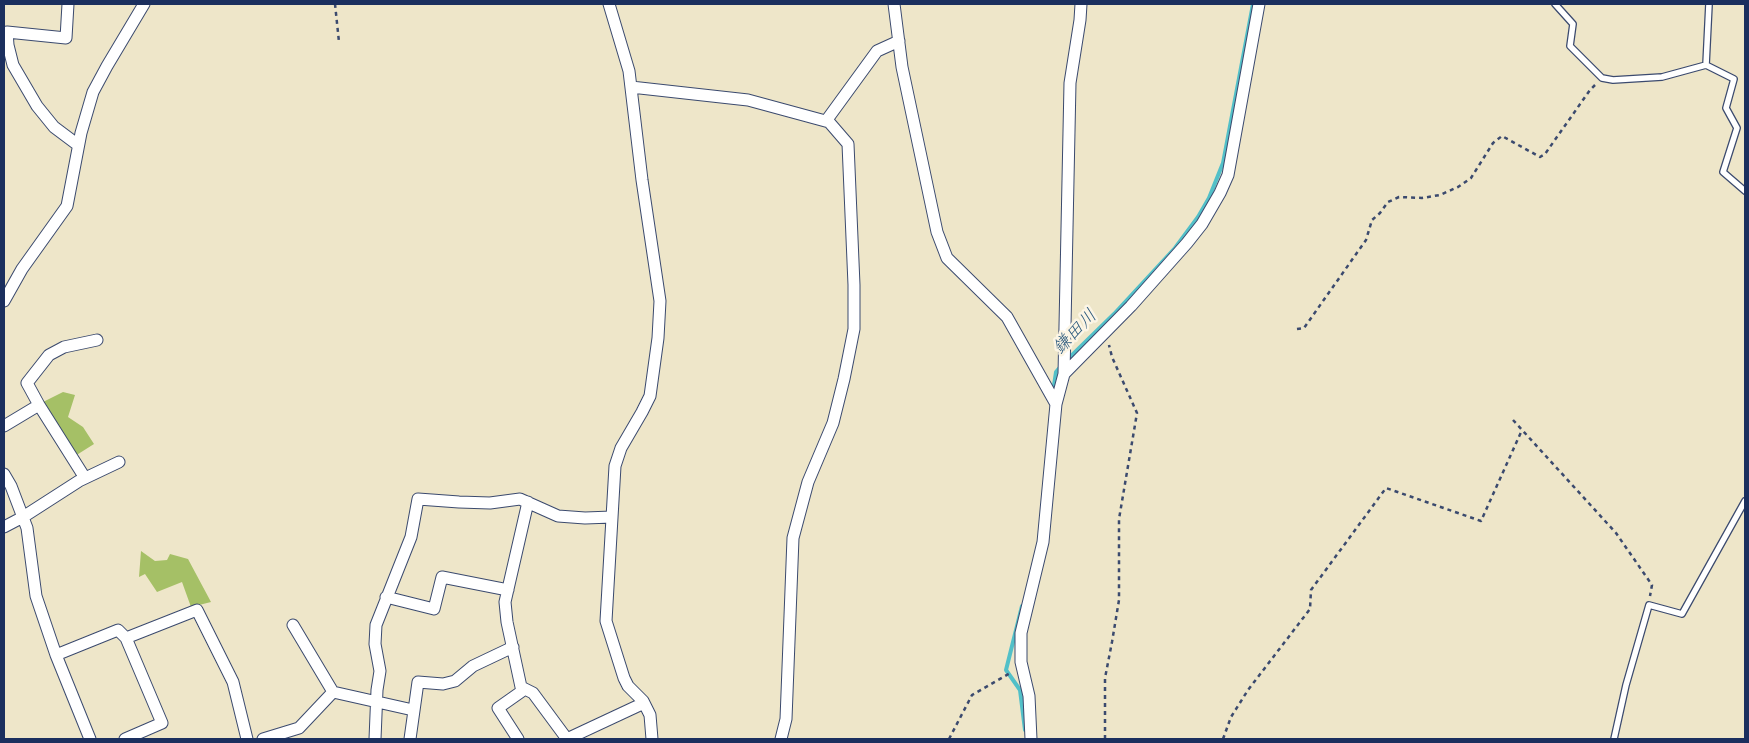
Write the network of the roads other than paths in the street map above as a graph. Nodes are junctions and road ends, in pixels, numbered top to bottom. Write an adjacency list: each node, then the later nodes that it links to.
1 (68, 4): 13 (street)
2 (144, 4): 13 (street)
3 (609, 4): 11 (street)
4 (894, 4): 9 (street)
5 (1081, 4): 17 (street)
6 (1259, 4): 17 (street)
7 (1555, 4): 10 (lane)
8 (1708, 4): 10 (lane)
9 (899, 41): 12 (street); 18 (street)
10 (1706, 65): 14 (lane)
11 (631, 87): 12 (street); 27 (street)
12 (826, 121): 48 (street)
13 (78, 145): 15 (street)
14 (1745, 191)
15 (4, 301)
16 (97, 340): 19 (street)
17 (1064, 374): 18 (street)
18 (1056, 404): 49 (street)
19 (39, 405): 20 (street); 23 (street)
20 (4, 426)
21 (119, 462): 23 (street)
22 (4, 474): 26 (street)
23 (84, 478): 26 (street)
24 (1745, 501): 50 (lane)
25 (528, 502): 27 (street); 29 (street); 30 (street)
26 (23, 517): 28 (street); 34 (street)
27 (612, 517): 38 (street)
28 (4, 527)
29 (508, 590): 30 (street); 33 (street)
30 (386, 597): 37 (street)
31 (293, 625): 36 (street)
32 (126, 638): 34 (street); 41 (street); 42 (street)
33 (512, 648): 35 (street); 39 (street)
34 (56, 655): 40 (street)
35 (525, 689): 38 (street); 46 (street)
36 (333, 692): 37 (street); 43 (street)
37 (377, 701): 39 (street); 44 (street)
38 (644, 703): 47 (street)
39 (413, 710): 45 (street)
40 (90, 739)
41 (125, 739)
42 (247, 739)
43 (262, 739)
44 (375, 739)
45 (410, 739)
46 (518, 739)
47 (652, 739)
48 (781, 739)
49 (1031, 739)
50 (1614, 739)

